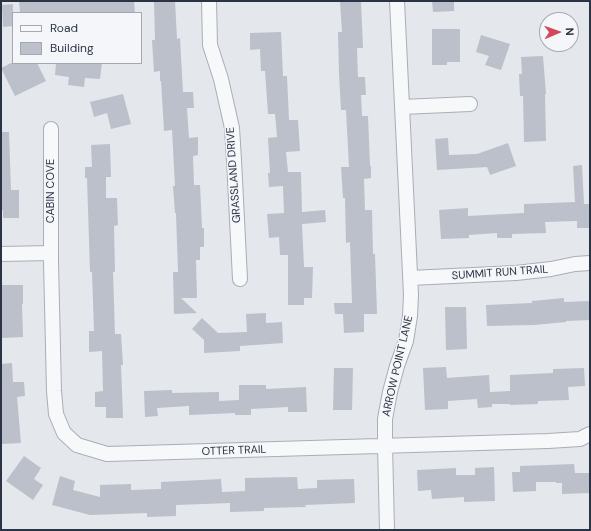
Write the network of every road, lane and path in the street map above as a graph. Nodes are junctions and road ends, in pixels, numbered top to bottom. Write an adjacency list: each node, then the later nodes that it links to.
1 (209, 1): 10 (street, GRASSLAND DRIVE)
2 (397, 1): 4 (street, ARROW POINT LANE)
3 (470, 104): 4 (street)
4 (402, 107): 9 (street, ARROW POINT LANE)
5 (51, 129): 6 (street, CABIN COVE)
6 (51, 253): 7 (street); 12 (street, OTTER TRAIL)
7 (1, 254)
8 (590, 264): 9 (street, SUMMIT RUN TRAIL)
9 (410, 278): 12 (street, ARROW POINT LANE)
10 (240, 279)
11 (590, 434): 12 (street, OTTER TRAIL)
12 (385, 445): 13 (street, ARROW POINT LANE)
13 (387, 530)

